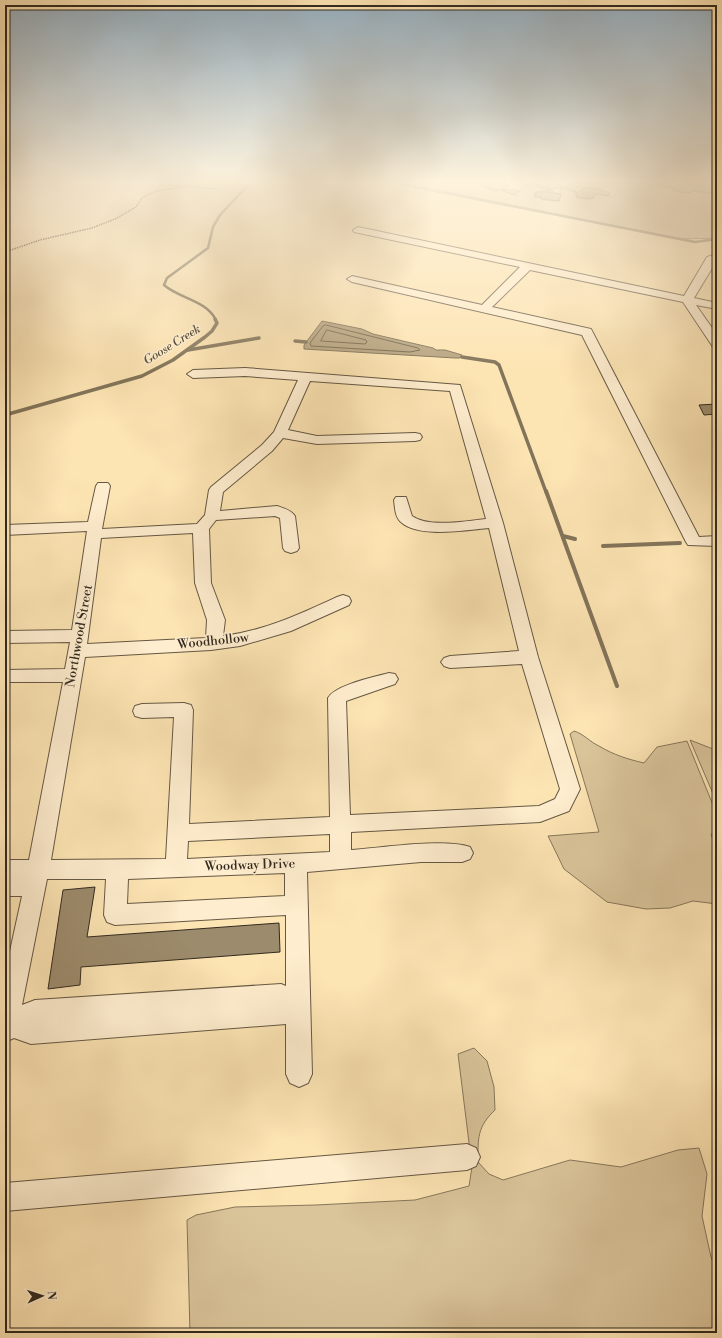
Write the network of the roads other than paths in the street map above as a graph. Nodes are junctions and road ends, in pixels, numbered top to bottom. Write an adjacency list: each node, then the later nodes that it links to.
1 (430, 245): 3 (street)
2 (717, 257): 5 (street)
3 (527, 266): 5 (street); 7 (street)
4 (352, 279): 7 (street)
5 (688, 300): 6 (street); 8 (street)
6 (717, 306)
7 (485, 308): 20 (street)
8 (717, 344)
9 (193, 374): 10 (street)
10 (306, 376): 11 (street); 16 (street)
11 (280, 433): 12 (street); 15 (street)
12 (415, 437)
13 (103, 486): 19 (street, Northwood Street)
14 (401, 500): 16 (street)
15 (212, 516): 17 (street); 21 (street)
16 (495, 523): 26 (street)
17 (201, 528): 19 (street); 24 (street)
18 (5, 530): 19 (street)
19 (95, 530): 25 (street, Northwood Street)
20 (717, 541)
21 (291, 548)
22 (343, 601): 24 (street, Woodhollow)
23 (5, 637): 25 (street, Woodhollow)
24 (214, 643): 25 (street, Woodhollow)
25 (78, 644): 28 (street, Northwood Street)
26 (529, 657): 27 (street); 32 (street)
27 (450, 662)
28 (72, 675): 29 (street); 40 (street, Northwood Street)
29 (5, 676)
30 (389, 679): 32 (street)
31 (142, 710): 33 (street)
32 (339, 825): 33 (street); 35 (street)
33 (178, 833): 37 (street)
34 (462, 853): 35 (street, Woodway Drive)
35 (341, 861): 36 (street, Woodway Drive)
36 (296, 864): 37 (street, Woodway Drive); 42 (street)
37 (176, 867): 39 (street, Woodway Drive)
38 (5, 869): 40 (street)
39 (118, 870): 40 (street, Woodway Drive); 42 (street)
40 (36, 879): 41 (street); 44 (street, Northwood Street)
41 (5, 887)
42 (296, 904): 43 (street)
43 (298, 1003): 44 (street); 45 (street)
44 (6, 1027)
45 (299, 1074)
46 (467, 1157): 47 (street)
47 (5, 1197)

